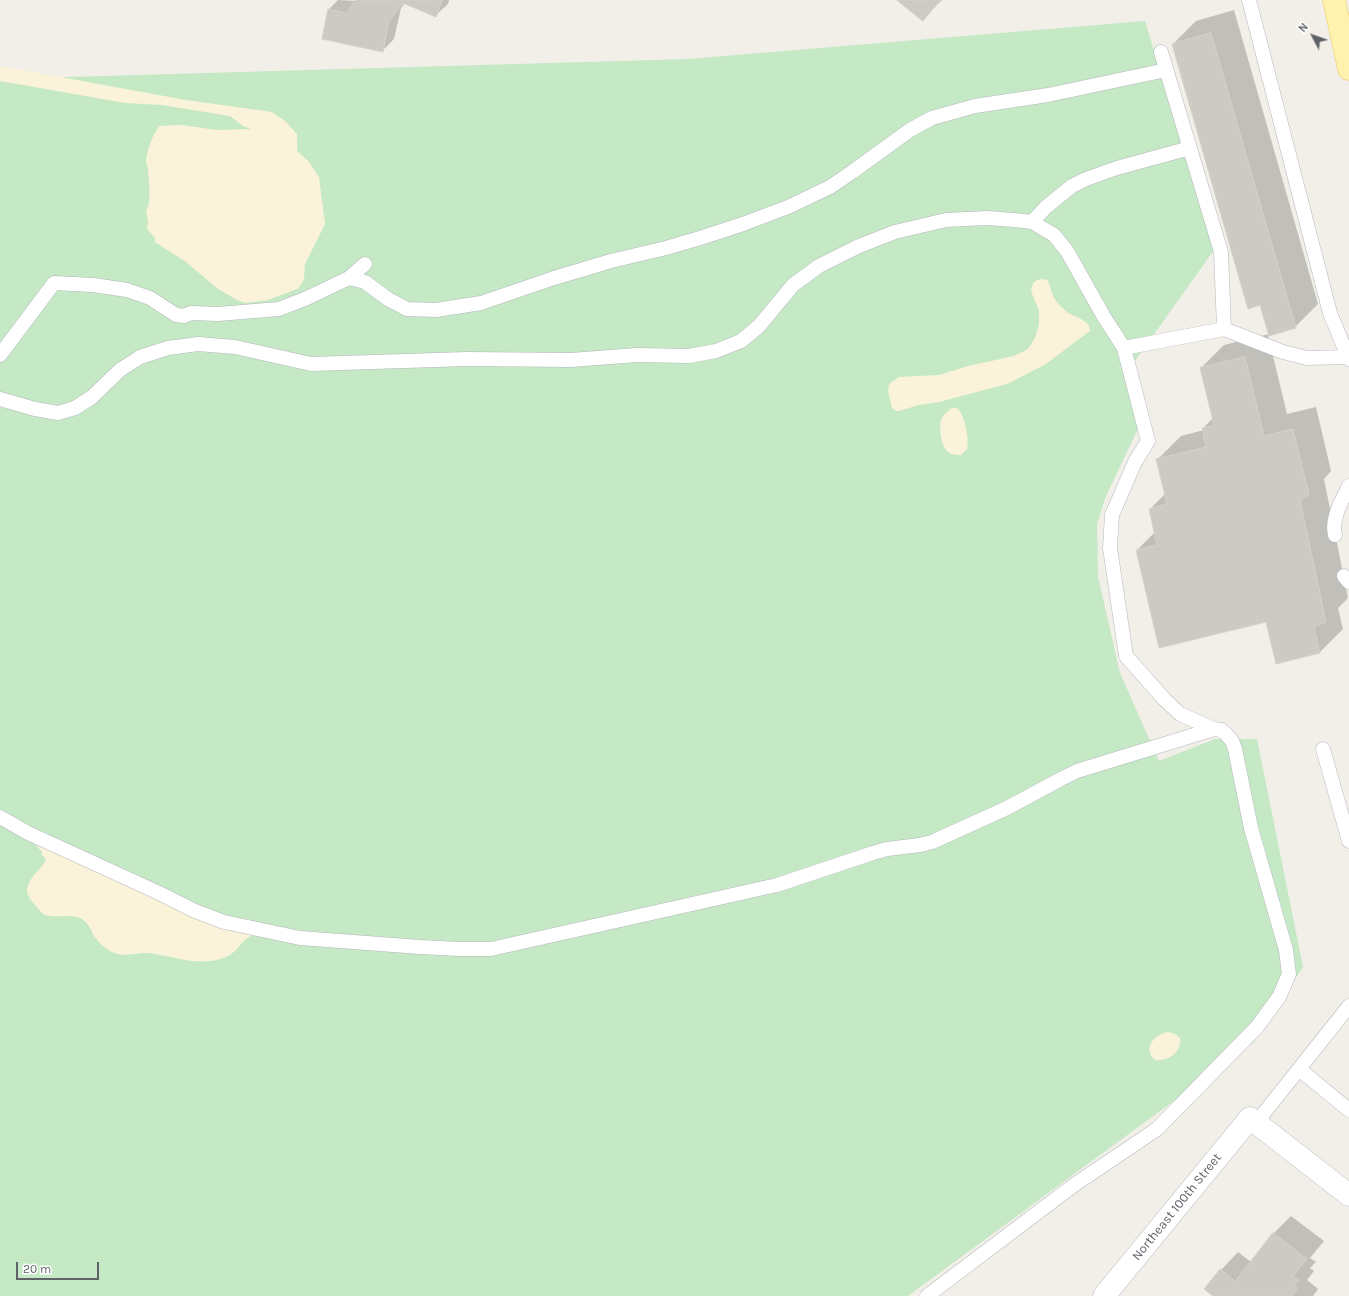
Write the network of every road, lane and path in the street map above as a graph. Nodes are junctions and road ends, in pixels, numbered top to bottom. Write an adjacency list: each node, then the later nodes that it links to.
1 (1249, 0): 13 (lane)
2 (1334, 0): 4 (main road)
3 (1161, 52): 5 (lane)
4 (1349, 69)
5 (1166, 70): 6 (lane); 9 (lane)
6 (1190, 148): 7 (lane); 10 (lane)
7 (1032, 222): 11 (lane); 14 (lane)
8 (365, 264): 9 (lane)
9 (349, 278): 12 (lane)
10 (1224, 329): 11 (lane); 13 (lane)
11 (1124, 348): 17 (lane)
12 (0, 355)
13 (1348, 358)
14 (0, 399)
15 (1349, 486): 16 (lane)
16 (1335, 535)
17 (1214, 729): 19 (lane); 26 (lane)
18 (1323, 749): 20 (lane)
19 (0, 817)
20 (1349, 842)
21 (1349, 1006): 22 (lane)
22 (1299, 1069): 23 (lane); 24 (lane)
23 (1349, 1110)
24 (1253, 1120): 25 (street); 27 (street, Northeast 100th Street)
25 (1349, 1195)
26 (927, 1296)
27 (1104, 1296)

